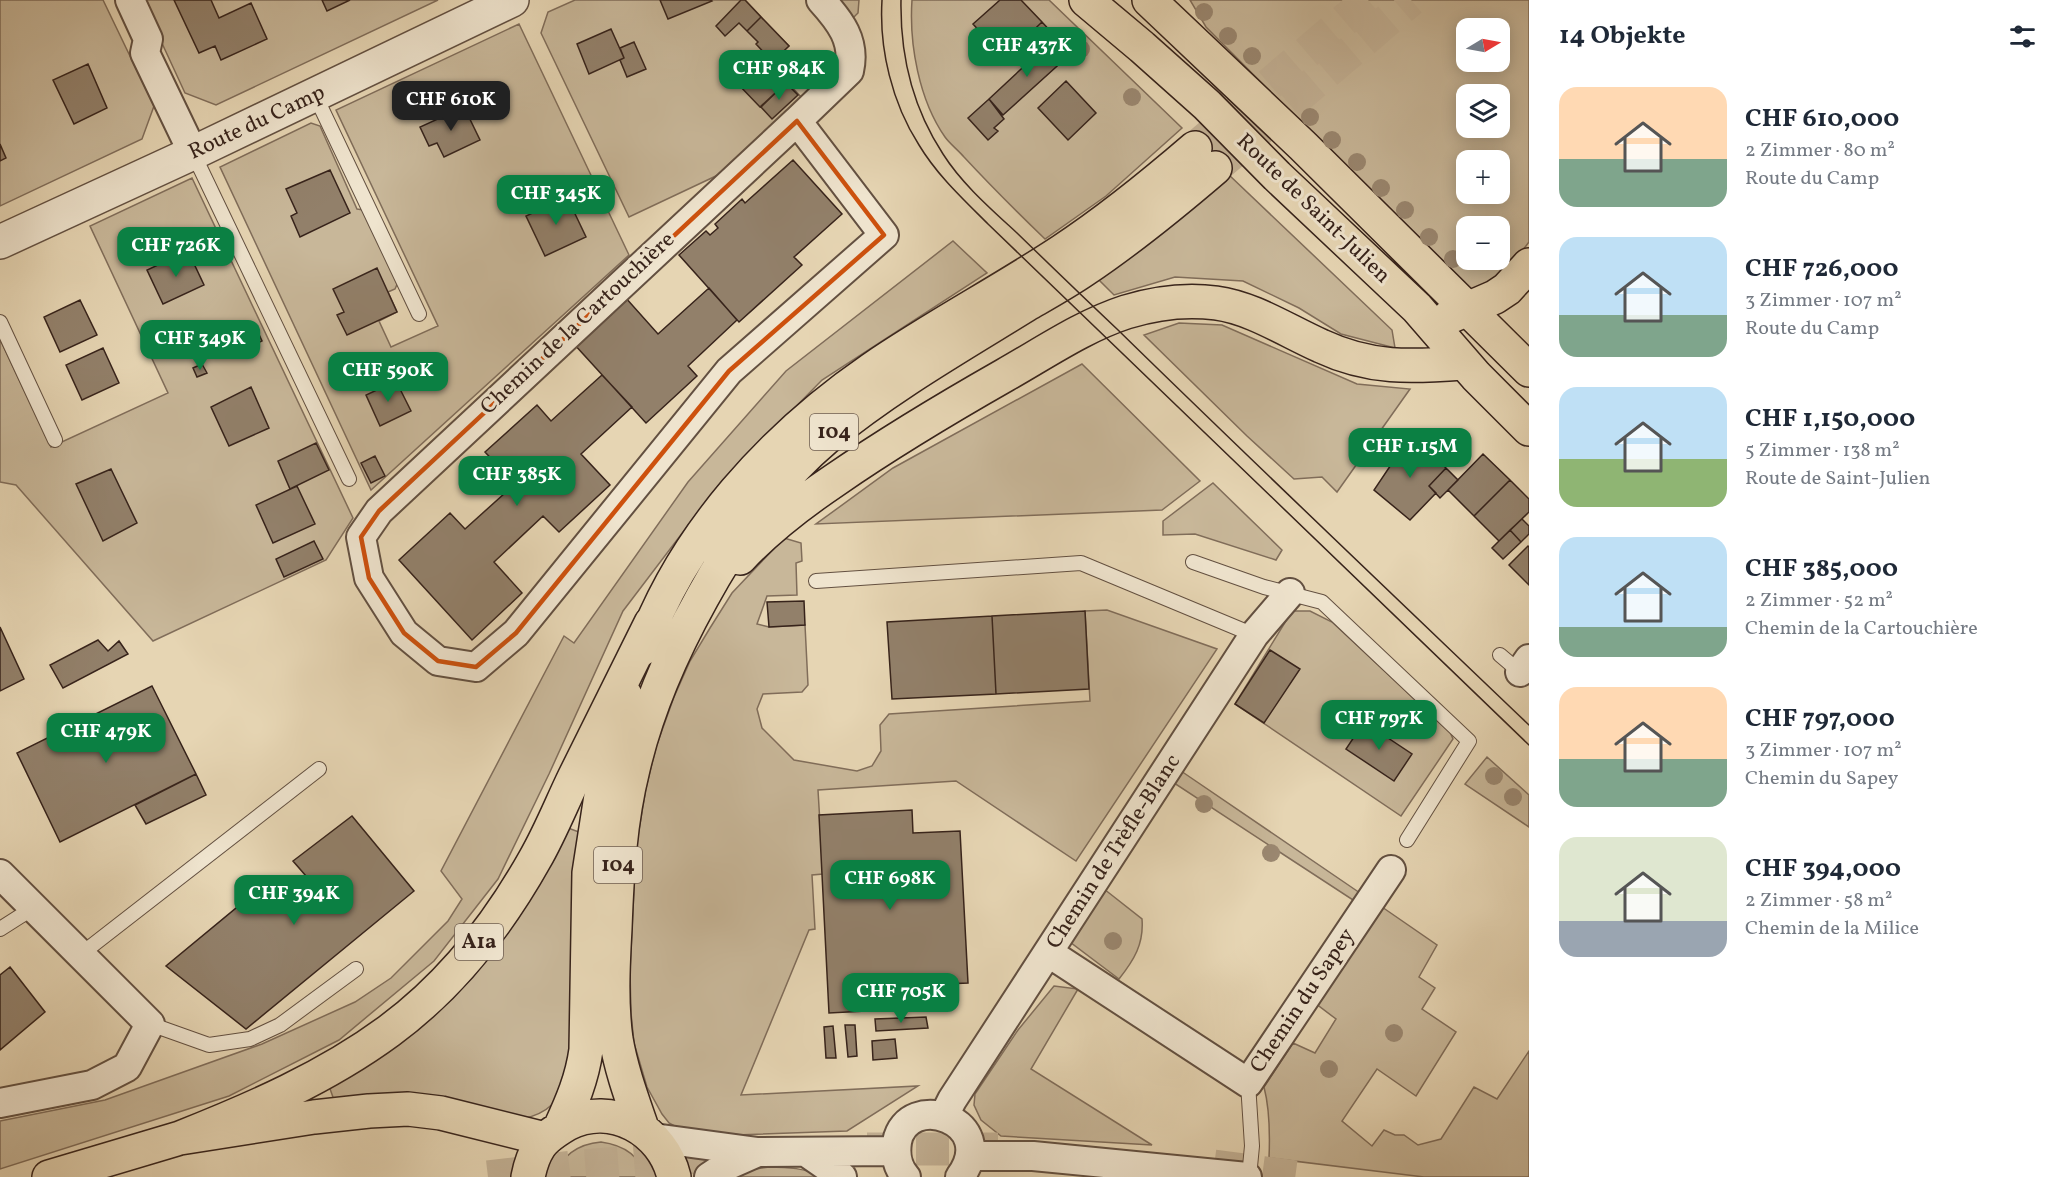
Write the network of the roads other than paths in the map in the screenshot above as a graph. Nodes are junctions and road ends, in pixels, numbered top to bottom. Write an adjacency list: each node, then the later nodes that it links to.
1 (129, 0): 10 (street)
2 (512, 0): 8 (street, Route du Camp)
3 (821, 0): 9 (street, Chemin de la Cartouchière)
4 (1149, 0): 7 (main road, Route de Saint-Julien)
5 (1176, 0): 7 (main road)
6 (1097, 5): 16 (main road, Route de Saint-Julien)
7 (1202, 49): 13 (main road, Route de Saint-Julien)
8 (315, 94): 10 (street, Route du Camp); 14 (lane)
9 (797, 121): 9 (street, Chemin de la Cartouchière)
10 (193, 153): 11 (street, Route du Camp); 21 (lane)
11 (0, 242)
12 (1529, 265): 13 (main road)
13 (1468, 309): 16 (main road); 18 (main road, Route de Saint-Julien)
14 (419, 314)
15 (0, 322): 20 (lane)
16 (1432, 324): 17 (main road, Route de Saint-Julien)
17 (1463, 363): 19 (main road, Route de Saint-Julien); 25 (main road)
18 (1529, 370)
19 (1529, 429)
20 (55, 440)
21 (350, 479)
22 (1193, 562): 24 (lane)
23 (816, 581): 27 (lane)
24 (1290, 593): 27 (street, Chemin de Trèfle-Blanc); 29 (lane)
25 (695, 612): 26 (main road, 104); 41 (main road, 104)
26 (651, 623): 42 (main road, 104); 43 (main road, A1a)
27 (1254, 635): 34 (street, Chemin de Trèfle-Blanc)
28 (319, 769): 35 (lane)
29 (1407, 840)
30 (1391, 870): 38 (street, Chemin du Sapey)
31 (0, 874): 32 (street)
32 (33, 908): 33 (lane); 35 (street)
33 (0, 929)
34 (1049, 953): 38 (street, Chemin du Sapey); 40 (street, Chemin de Trèfle-Blanc)
35 (80, 956): 37 (street)
36 (356, 969): 37 (lane)
37 (150, 1024): 39 (street)
38 (1248, 1083): 54 (lane)
39 (0, 1103)
40 (944, 1116): 44 (street); 47 (street)
41 (648, 1133): 42 (main road); 45 (street); 50 (main road)
42 (553, 1134): 43 (main road, A1a); 49 (main road)
43 (180, 1138): 48 (main road, A1a)
44 (896, 1151): 46 (street); 53 (street)
45 (758, 1152): 46 (street); 51 (street)
46 (806, 1152): 52 (street)
47 (965, 1167): 54 (street)
48 (49, 1177)
49 (528, 1177)
50 (674, 1177)
51 (709, 1177)
52 (842, 1177)
53 (906, 1177)
54 (1248, 1177)

